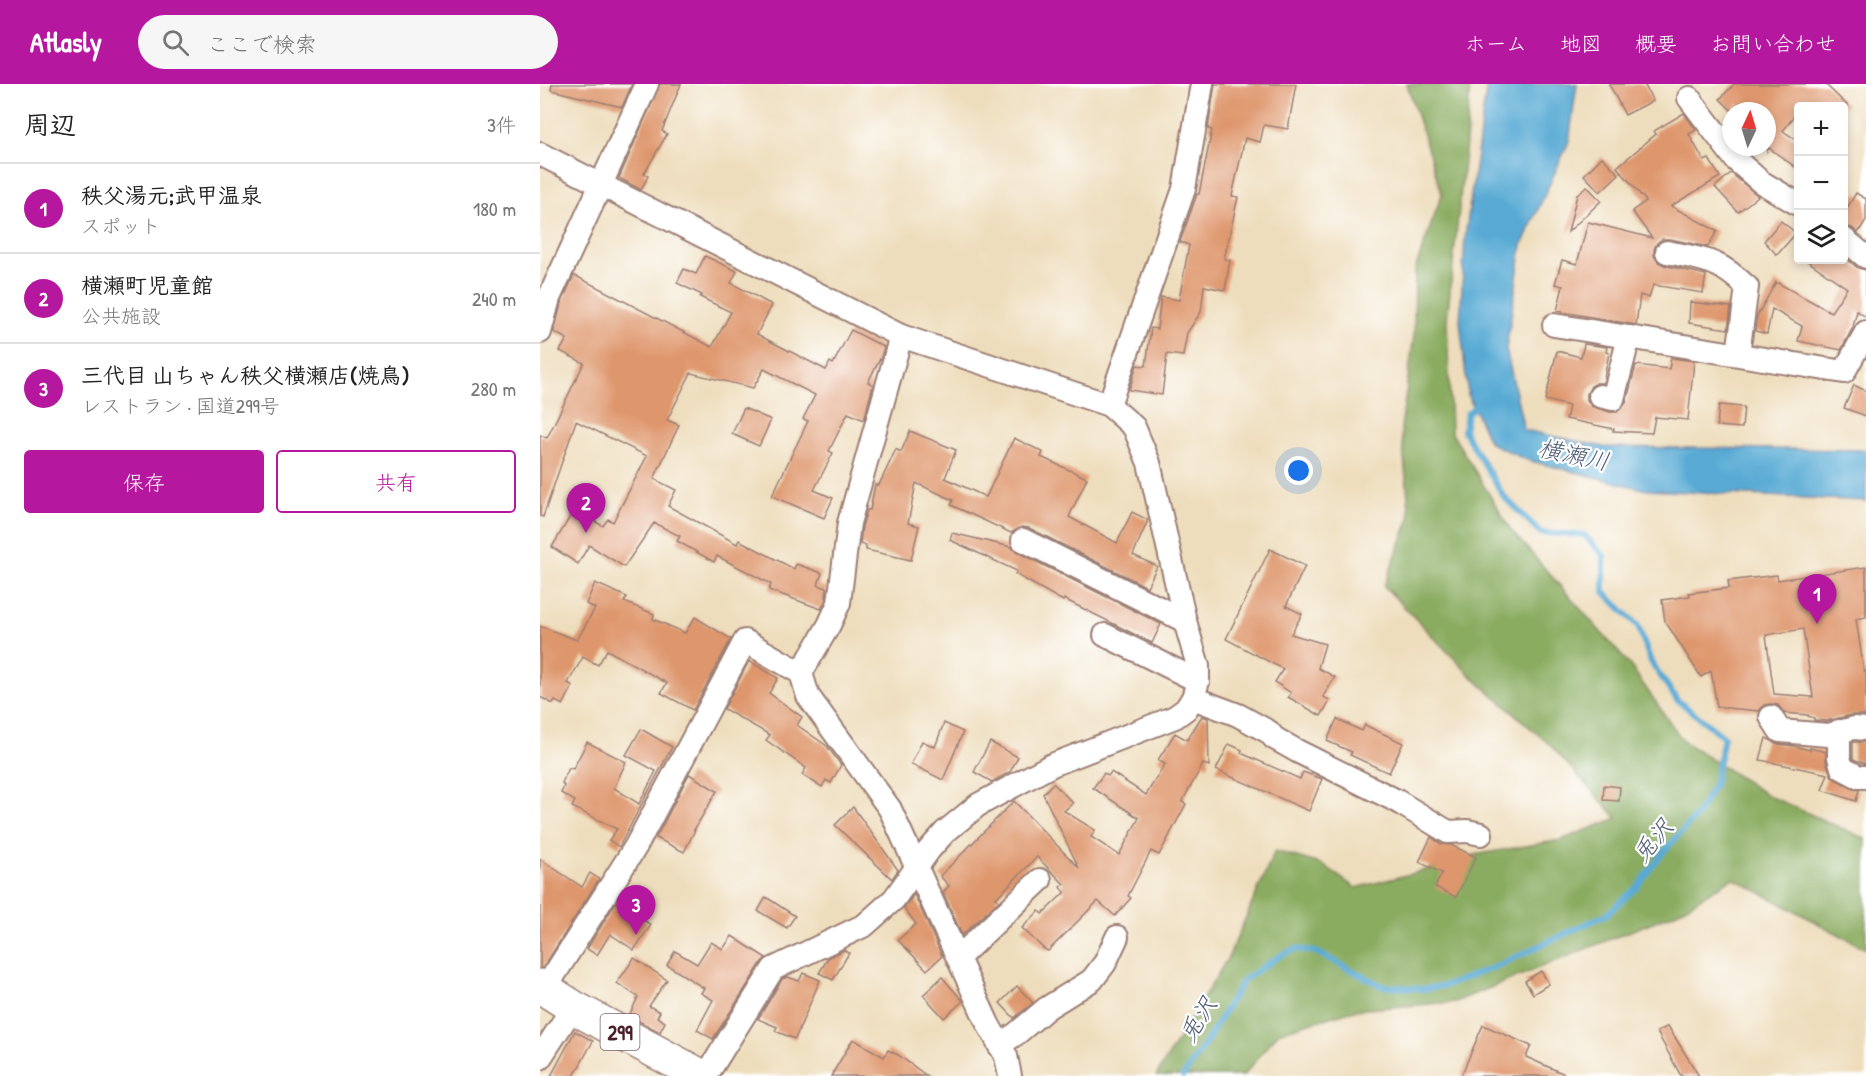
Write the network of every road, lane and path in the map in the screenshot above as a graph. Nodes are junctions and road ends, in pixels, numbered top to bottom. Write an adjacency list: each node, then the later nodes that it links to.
1 (647, 84): 5 (street)
2 (1202, 84): 17 (street)
3 (1689, 98): 6 (street)
4 (540, 154): 5 (street)
5 (600, 184): 11 (street); 12 (street)
6 (1794, 202)
7 (1848, 242): 9 (street)
8 (1667, 252): 15 (street)
9 (1866, 257)
10 (1554, 325): 13 (street)
11 (540, 332)
12 (901, 336): 17 (street); 21 (street)
13 (1629, 337): 15 (street); 16 (street)
14 (1863, 343): 15 (street)
15 (1738, 354)
16 (1600, 396)
17 (1109, 405): 19 (street)
18 (1023, 540): 19 (street)
19 (1185, 621): 22 (street)
20 (1105, 635): 22 (street)
21 (801, 674): 28 (street); 32 (street)
22 (1195, 689): 27 (street); 28 (street)
23 (1771, 717): 25 (street)
24 (1866, 729): 25 (street)
25 (1839, 731): 26 (street)
26 (1866, 777)
27 (1481, 834)
28 (918, 867): 31 (street); 37 (street)
29 (1040, 880): 31 (street)
30 (1117, 937): 34 (street)
31 (958, 958): 34 (street)
32 (543, 988): 33 (highway, 299)
33 (573, 1007): 35 (street); 36 (highway, 299)
34 (999, 1045): 38 (street)
35 (540, 1058)
36 (701, 1076)
37 (706, 1076)
38 (1010, 1076)

